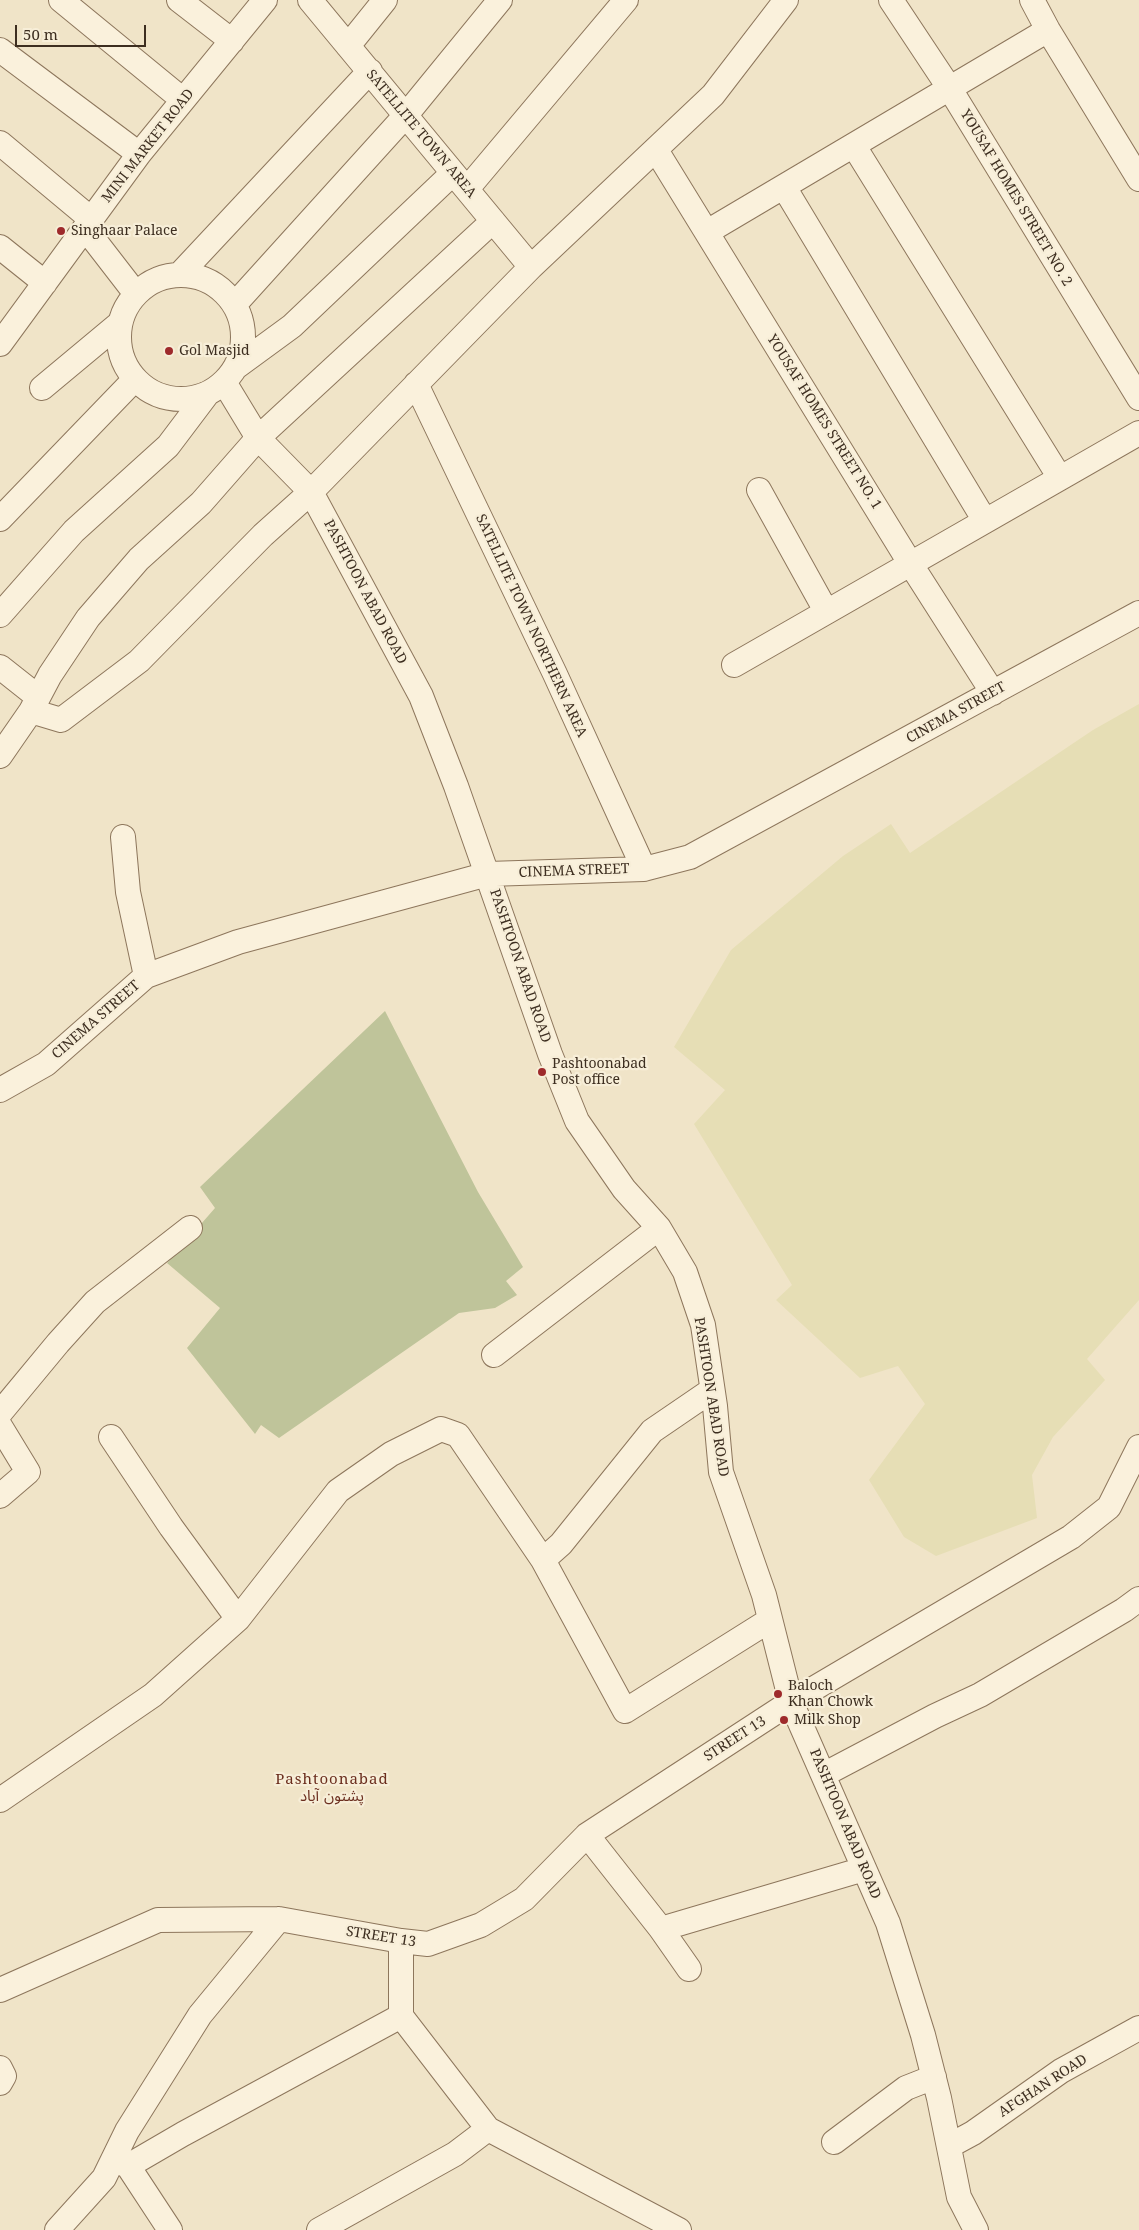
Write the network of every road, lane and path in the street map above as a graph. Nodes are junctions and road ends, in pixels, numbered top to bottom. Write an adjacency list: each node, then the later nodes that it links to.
1 (61, 0): 17 (street)
2 (178, 0): 12 (street)
3 (265, 0): 12 (street, MINI MARKET ROAD)
4 (310, 0): 13 (street, SATELLITE TOWN AREA)
5 (385, 0): 13 (street)
6 (500, 0): 18 (street)
7 (626, 0): 24 (street)
8 (786, 0): 21 (street)
9 (891, 0): 16 (street, YOUSAF HOMES STREET NO. 2)
10 (1032, 0): 11 (street)
11 (1048, 30): 16 (street); 23 (street)
12 (232, 41): 17 (street, MINI MARKET ROAD)
13 (348, 46): 15 (street, SATELLITE TOWN AREA)
14 (0, 50): 22 (street)
15 (370, 72): 18 (street, SATELLITE TOWN AREA); 31 (street)
16 (950, 88): 20 (street); 41 (street, YOUSAF HOMES STREET NO. 2)
17 (183, 100): 22 (street, MINI MARKET ROAD)
18 (406, 115): 24 (street, SATELLITE TOWN AREA); 34 (street)
19 (0, 143): 27 (street)
20 (854, 146): 25 (street); 44 (street)
21 (656, 150): 28 (street, YOUSAF HOMES STREET NO. 1); 30 (street)
22 (139, 154): 27 (street, MINI MARKET ROAD)
23 (1139, 179)
24 (460, 181): 26 (street, SATELLITE TOWN AREA); 38 (street)
25 (784, 187): 28 (street); 48 (street)
26 (493, 221): 30 (street, SATELLITE TOWN AREA); 43 (street)
27 (88, 224): 32 (street, MINI MARKET ROAD); 33 (street)
28 (707, 232): 49 (street, YOUSAF HOMES STREET NO. 1)
29 (0, 247): 32 (street)
30 (532, 268): 39 (street)
31 (181, 274): 33 (street); 34 (street)
32 (45, 282): 36 (street, MINI MARKET ROAD)
33 (136, 294): 35 (street)
34 (235, 304): 38 (street)
35 (120, 323): 37 (street); 40 (street)
36 (4, 329)
37 (135, 379): 38 (street); 47 (street)
38 (223, 381): 43 (street, PASHTOON ABAD ROAD); 52 (street)
39 (416, 384): 46 (street); 59 (street, SATELLITE TOWN NORTHERN AREA)
40 (42, 388)
41 (1139, 398)
42 (1139, 433): 44 (street)
43 (258, 438): 46 (street, PASHTOON ABAD ROAD); 56 (street)
44 (1060, 478): 48 (street)
45 (759, 490): 50 (street)
46 (311, 492): 56 (street); 60 (street, PASHTOON ABAD ROAD)
47 (0, 519)
48 (984, 521): 49 (street)
49 (910, 563): 50 (street); 55 (street, YOUSAF HOMES STREET NO. 1)
50 (826, 611): 53 (street)
51 (1139, 613): 55 (street, CINEMA STREET)
52 (0, 615)
53 (734, 664)
54 (0, 667): 56 (street)
55 (993, 693): 59 (street, CINEMA STREET)
56 (35, 704): 57 (street)
57 (0, 756)
58 (123, 837): 61 (street)
59 (644, 869): 60 (street, CINEMA STREET)
60 (488, 874): 61 (street, CINEMA STREET); 64 (street, PASHTOON ABAD ROAD)
61 (146, 976): 62 (street, CINEMA STREET)
62 (0, 1090)
63 (190, 1228): 67 (street)
64 (658, 1228): 65 (street); 66 (street, PASHTOON ABAD ROAD)
65 (494, 1355)
66 (712, 1390): 72 (street); 75 (street, PASHTOON ABAD ROAD)
67 (0, 1413)
68 (0, 1426): 71 (street)
69 (111, 1437): 74 (street)
70 (1139, 1447): 76 (street, STREET 13)
71 (0, 1496)
72 (543, 1560): 74 (street); 75 (street)
73 (1139, 1599): 77 (street)
74 (238, 1619): 78 (street)
75 (770, 1620): 76 (street, PASHTOON ABAD ROAD)
76 (792, 1702): 77 (street, PASHTOON ABAD ROAD); 79 (street, STREET 13)
77 (823, 1775): 80 (street, PASHTOON ABAD ROAD)
78 (0, 1800)
79 (587, 1835): 82 (street); 83 (street, STREET 13)
80 (864, 1869): 82 (street); 89 (street, PASHTOON ABAD ROAD)
81 (279, 1919): 83 (street, STREET 13); 85 (street, STREET 13); 94 (street)
82 (661, 1929): 84 (street)
83 (401, 1941): 86 (street)
84 (689, 1969)
85 (2, 1983)
86 (401, 2016): 91 (street); 94 (street)
87 (1138, 2033): 93 (street, AFGHAN ROAD)
88 (0, 2068): 90 (street)
89 (934, 2077): 92 (street); 93 (street, PASHTOON ABAD ROAD)
90 (0, 2083)
91 (488, 2129): 97 (street); 98 (street)
92 (834, 2142)
93 (949, 2146): 99 (street, PASHTOON ABAD ROAD)
94 (121, 2163): 95 (street); 96 (street)
95 (57, 2230)
96 (170, 2230)
97 (319, 2230)
98 (679, 2230)
99 (976, 2230)

